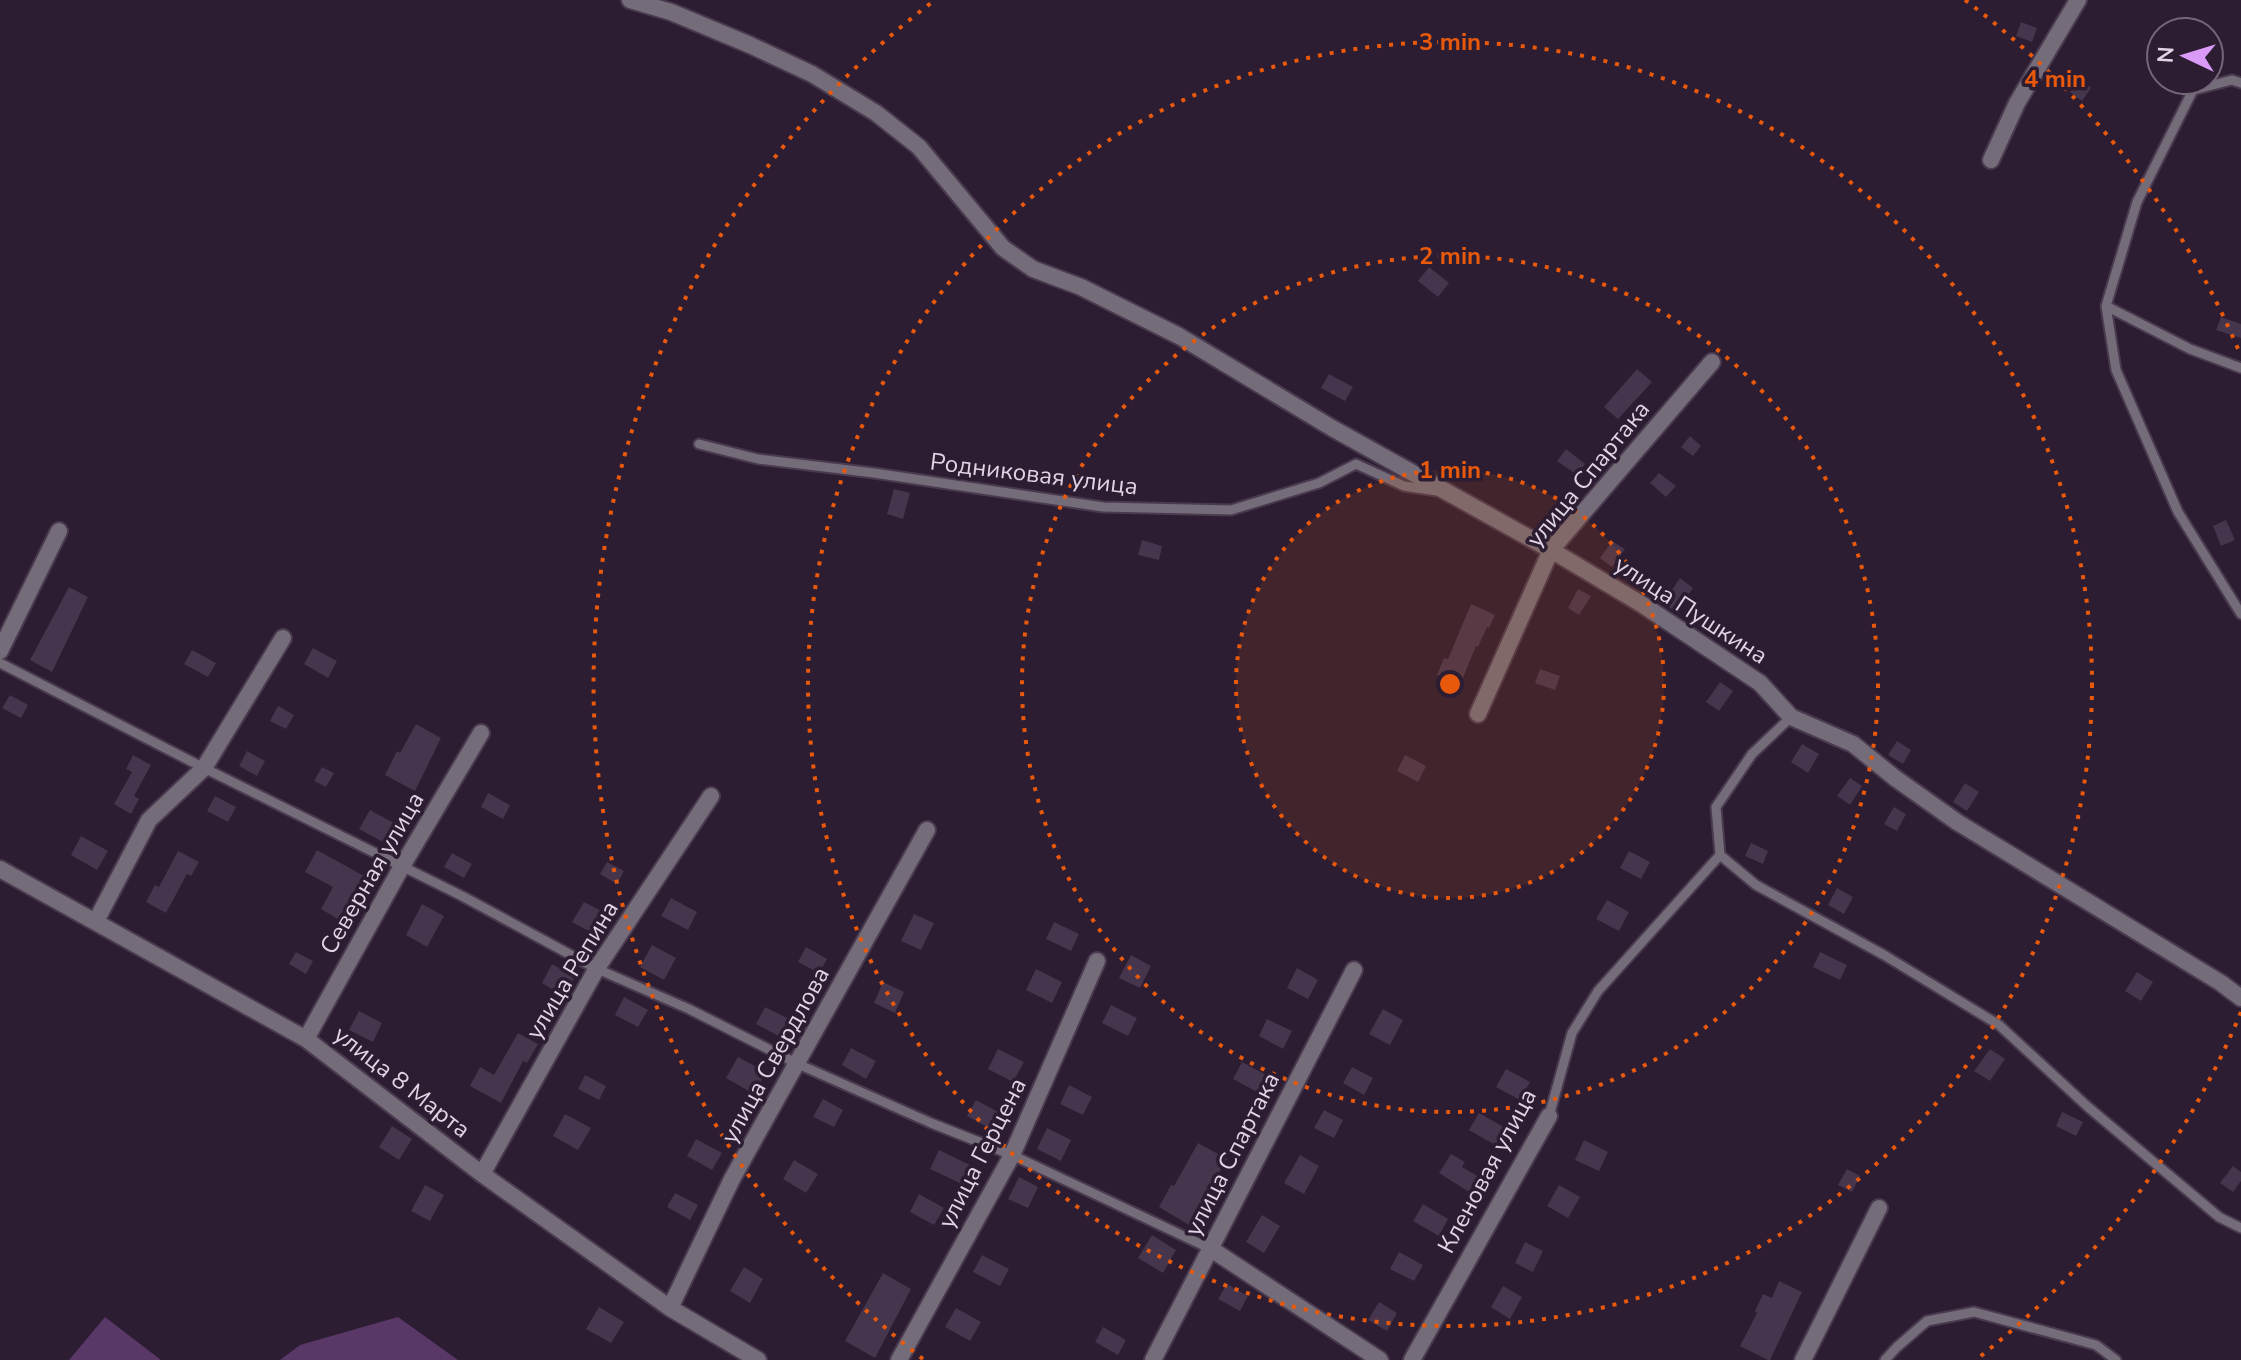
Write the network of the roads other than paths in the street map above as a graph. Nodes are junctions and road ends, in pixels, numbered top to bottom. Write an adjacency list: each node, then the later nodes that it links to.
1 (630, 0): 9 (street, улица Пушкина)
2 (2078, 0): 4 (street)
3 (2241, 83): 5 (lane)
4 (1991, 160)
5 (2106, 306): 7 (lane); 12 (lane)
6 (1712, 362): 11 (street, улица Спартака)
7 (2241, 368)
8 (699, 444): 9 (lane, Родниковая улица)
9 (1450, 493): 11 (street, улица Пушкина)
10 (59, 531): 14 (street)
11 (1551, 550): 16 (street, улица Спартака); 17 (street, улица Пушкина)
12 (2241, 614)
13 (283, 638): 19 (street)
14 (0, 651)
15 (0, 663): 19 (lane)
16 (1478, 714)
17 (1791, 717): 22 (lane); 29 (street, улица Пушкина)
18 (481, 733): 23 (street, Северная улица)
19 (204, 768): 23 (lane); 25 (street)
20 (711, 796): 27 (street, улица Репина)
21 (927, 830): 31 (street, улица Свердлова)
22 (1720, 855): 32 (lane, Кленовая улица); 36 (lane)
23 (401, 868): 27 (lane); 30 (street, Северная улица)
24 (0, 869): 25 (street, улица 8 Марта)
25 (96, 921): 30 (street, улица 8 Марта)
26 (1097, 961): 33 (street, улица Герцена)
27 (597, 968): 31 (lane); 34 (street, улица Репина)
28 (1354, 970): 37 (street, улица Спартака)
29 (2241, 998)
30 (306, 1039): 34 (street, улица 8 Марта)
31 (798, 1064): 33 (lane); 38 (street, улица Свердлова)
32 (1549, 1116): 43 (street, Кленовая улица)
33 (1012, 1155): 37 (lane); 40 (street, улица Герцена)
34 (482, 1174): 38 (street, улица 8 Марта)
35 (1879, 1208): 44 (street)
36 (2241, 1228)
37 (1211, 1249): 41 (street, улица Спартака); 42 (street)
38 (670, 1308): 39 (street, улица 8 Марта)
39 (758, 1360)
40 (899, 1360)
41 (1153, 1360)
42 (1380, 1360)
43 (1412, 1360)
44 (1803, 1360)
45 (1885, 1360): 46 (lane)
46 (2116, 1360)

